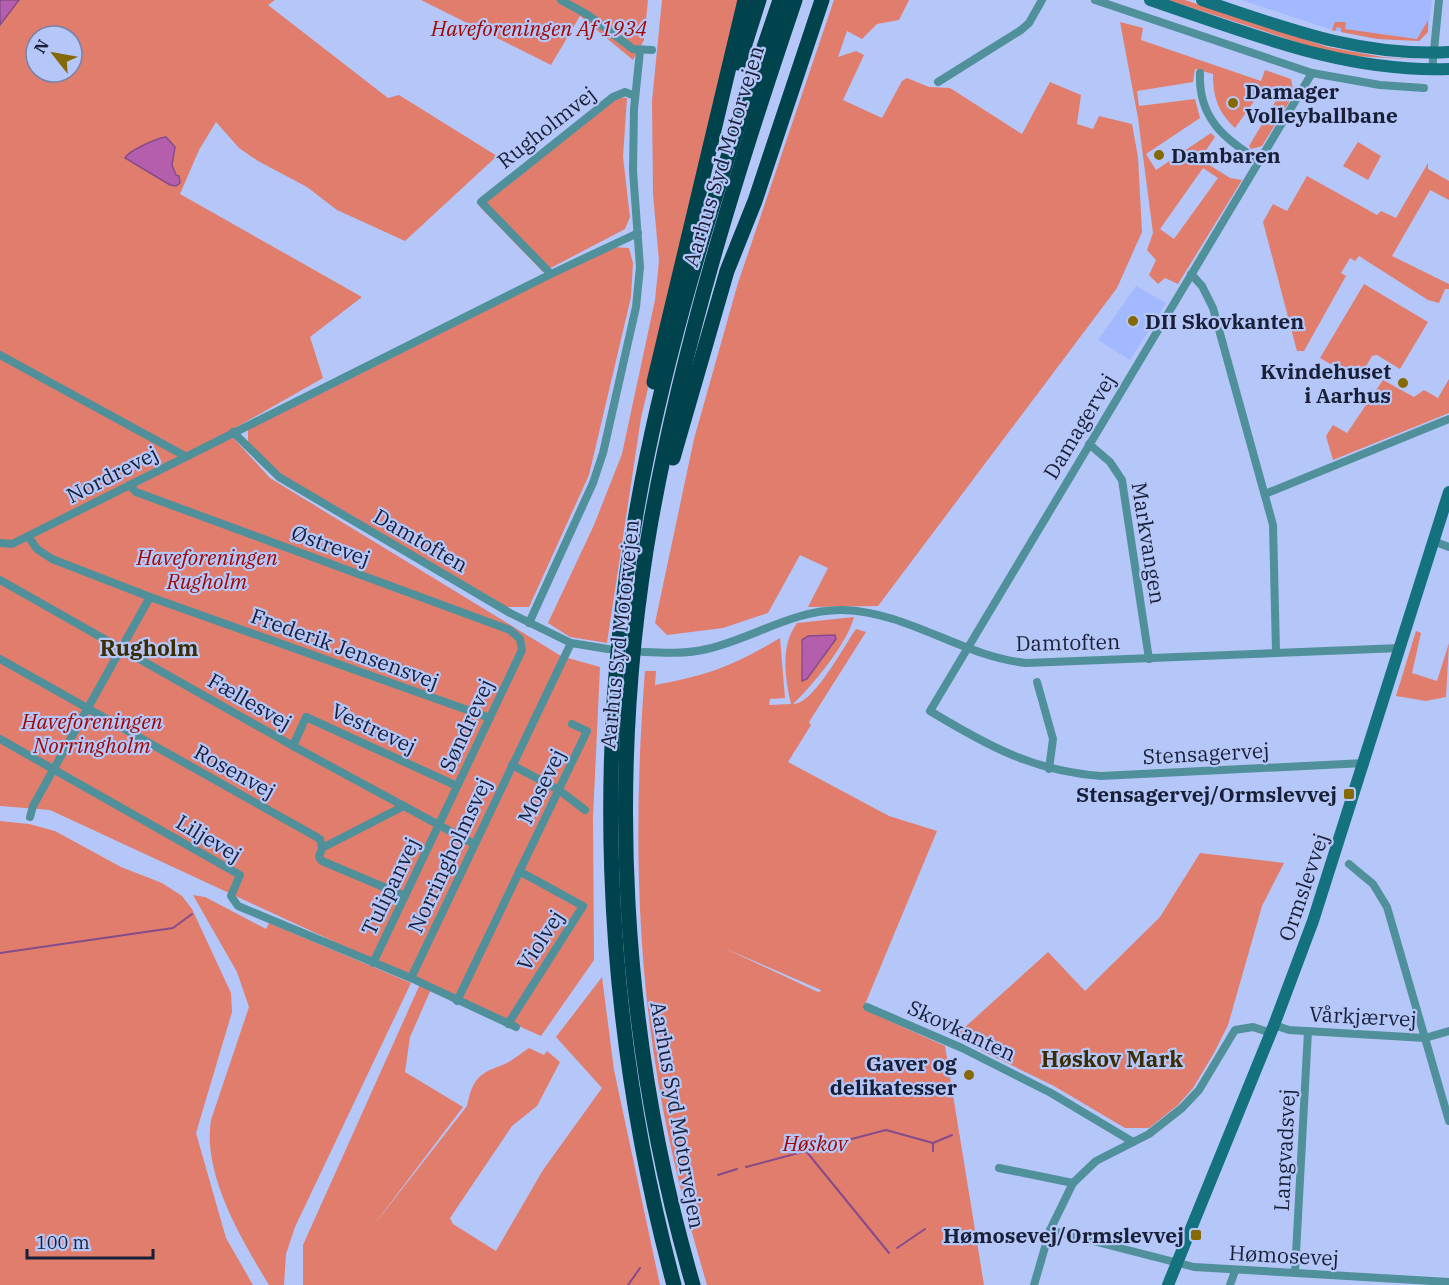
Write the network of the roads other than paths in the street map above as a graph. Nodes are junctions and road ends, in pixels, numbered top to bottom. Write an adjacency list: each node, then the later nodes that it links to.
1 (561, 0): 13 (street)
2 (744, 0): 24 (highway)
3 (759, 0): 24 (highway)
4 (780, 0): 41 (highway, Aarhus Syd Motorvejen)
5 (795, 0): 42 (highway, Aarhus Syd Motorvejen)
6 (820, 0): 42 (highway)
7 (1042, 0): 20 (street)
8 (1095, 0): 18 (street)
9 (1150, 0): 17 (street)
10 (1202, 0): 15 (street)
11 (1438, 0): 15 (street)
12 (652, 50): 13 (street)
13 (640, 51): 22 (street)
14 (1449, 52): 15 (street)
15 (1433, 53): 17 (street)
16 (1449, 69): 17 (street)
17 (1432, 70)
18 (1312, 73): 21 (street); 23 (street, Damagervej)
19 (1200, 74): 23 (street)
20 (938, 82)
21 (1424, 88)
22 (635, 96): 25 (street); 26 (street, Rugholmvej)
23 (1260, 161): 27 (street, Damagervej)
24 (689, 226): 41 (highway)
25 (638, 233): 26 (street); 44 (street)
26 (551, 274): 30 (street)
27 (1191, 274): 31 (street, Damagervej); 35 (street)
28 (0, 355): 32 (street)
29 (1449, 419): 35 (street)
30 (233, 432): 32 (street, Nordrevej); 44 (street, Damtoften)
31 (1089, 444): 50 (street, Damagervej); 54 (street, Markvangen)
32 (185, 456): 33 (street, Nordrevej)
33 (129, 485): 36 (street, Nordrevej); 45 (street, Østrevej)
34 (1449, 492): 37 (street, Ormslevvej)
35 (1265, 494): 52 (street)
36 (28, 536): 38 (street, Nordrevej); 43 (street, Frederik Jensensvej)
37 (1433, 541): 39 (street); 48 (street, Ormslevvej)
38 (3, 544)
39 (1449, 547)
40 (0, 580): 47 (street, Fællesvej)
41 (624, 594): 95 (highway, Aarhus Syd Motorvejen)
42 (640, 595): 96 (highway, Aarhus Syd Motorvejen)
43 (150, 597): 47 (street); 58 (street, Frederik Jensensvej)
44 (529, 622): 46 (street, Damtoften)
45 (520, 639): 58 (street, Søndrevej)
46 (570, 643): 49 (street, Damtoften); 63 (street, Norringholmsvej)
47 (122, 648): 56 (street); 61 (street, Fællesvej)
48 (1400, 648): 52 (street, Damtoften); 62 (street, Ormslevvej)
49 (608, 649)
50 (966, 649): 51 (street, Damtoften); 54 (street, Damtoften); 57 (street, Damagervej)
51 (644, 652)
52 (1276, 652): 54 (street, Damtoften)
53 (0, 659): 56 (street, Rosenvej)
54 (1149, 659)
55 (1037, 682): 64 (street)
56 (88, 709): 65 (street); 73 (street, Rosenvej)
57 (930, 711): 64 (street, Stensagervej)
58 (490, 718): 66 (street, Søndrevej)
59 (572, 724): 67 (street, Mosevej)
60 (0, 739): 65 (street, Liljevej)
61 (293, 746): 66 (street, Vestrevej); 68 (street, Fællesvej)
62 (1365, 763): 64 (street, Stensagervej); 81 (street, Ormslevvej)
63 (512, 765): 67 (street); 72 (street, Norringholmsvej)
64 (1049, 769)
65 (54, 770): 70 (street); 77 (street, Liljevej)
66 (458, 786): 71 (street, Søndrevej)
67 (559, 790): 69 (street); 75 (street, Mosevej)
68 (404, 806): 71 (street, Fællesvej); 73 (street)
69 (585, 810)
70 (30, 817)
71 (439, 825): 72 (street, Fællesvej); 76 (street, Tulipanvej)
72 (474, 844): 78 (street, Norringholmsvej)
73 (320, 852): 76 (street, Rosenvej)
74 (1349, 864): 84 (street)
75 (519, 872): 79 (street, Mosevej); 79 (street, Violvej)
76 (405, 896): 77 (street, Tulipanvej)
77 (373, 963): 78 (street, Liljevej)
78 (411, 978): 79 (street)
79 (457, 1000)
80 (867, 1007): 86 (street, Skovkanten)
81 (1272, 1029): 82 (street, Vårkjærvej); 86 (street, Vårkjærvej); 90 (street, Ormslevvej)
82 (1308, 1031): 84 (street, Vårkjærvej); 92 (street, Langvadsvej)
83 (1449, 1032): 84 (street, Vårkjærvej)
84 (1425, 1038): 85 (street)
85 (1449, 1121)
86 (1133, 1142): 88 (street)
87 (999, 1168): 88 (street)
88 (1073, 1183): 89 (street)
89 (1050, 1230): 90 (street, Hømosevej); 97 (street)
90 (1177, 1262): 91 (street, Hømosevej); 98 (street, Ormslevvej)
91 (1235, 1271): 92 (street, Hømosevej); 99 (street)
92 (1295, 1272): 93 (street, Hømosevej)
93 (1394, 1282): 94 (street, Hømosevej)
94 (1449, 1282)
95 (674, 1285)
96 (693, 1285)
97 (1034, 1285)
98 (1168, 1285)
99 (1230, 1285)

